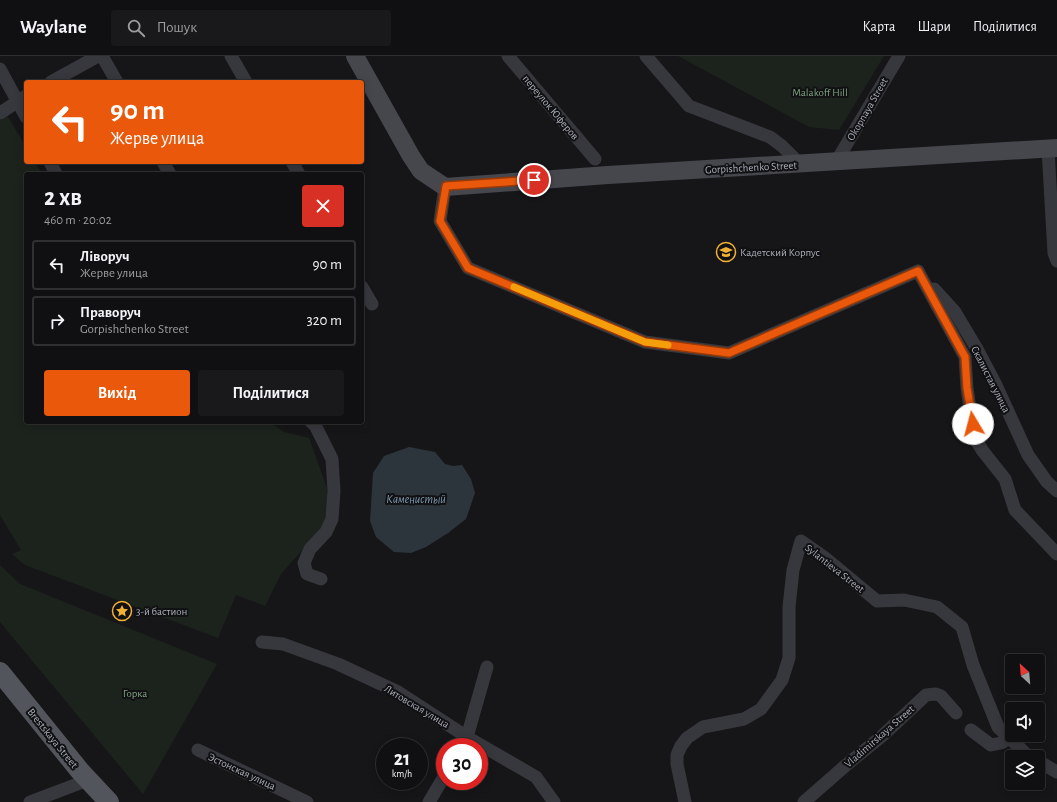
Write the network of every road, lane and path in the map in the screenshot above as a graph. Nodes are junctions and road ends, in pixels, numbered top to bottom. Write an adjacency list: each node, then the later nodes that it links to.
1 (98, 56): 9 (street)
2 (102, 56): 10 (street)
3 (231, 56): 11 (street)
4 (355, 56): 18 (main road)
5 (508, 56): 15 (street, переулок Юферов)
6 (646, 56): 17 (street)
7 (899, 56): 16 (street, Okopnaya Street)
8 (0, 69): 12 (street)
9 (55, 80)
10 (116, 80)
11 (245, 80)
12 (22, 98): 13 (street)
13 (0, 113)
14 (1052, 149): 16 (main road, Gorpishchenko Street); 19 (street)
15 (594, 158)
16 (836, 162): 17 (main road, Gorpishchenko Street)
17 (800, 164): 18 (main road, Gorpishchenko Street)
18 (446, 186): 20 (street)
19 (1057, 261)
20 (918, 271): 24 (street, Скалистая улица); 25 (street)
21 (364, 290): 22 (street)
22 (372, 304)
23 (314, 424): 26 (street)
24 (1057, 491)
25 (1057, 554)
26 (321, 579)
27 (262, 642): 33 (street, Литовская улица)
28 (487, 667): 34 (street)
29 (0, 672): 42 (main road, Brestskaya Street)
30 (956, 713): 50 (street, Vladimirskaya Street)
31 (971, 730): 35 (street)
32 (1005, 733): 49 (street, Sylantieva Street)
33 (459, 738)
34 (465, 738)
35 (1005, 741)
36 (1014, 742): 38 (street, Sylantieva Street)
37 (198, 750): 46 (street, Эстонская улица)
38 (1022, 750)
39 (488, 754): 48 (street, Литовская улица)
40 (1045, 764): 41 (street)
41 (1057, 772)
42 (88, 780): 44 (street); 45 (main road, Brestskaya Street)
43 (436, 790): 47 (street)
44 (30, 802)
45 (109, 802)
46 (307, 802)
47 (429, 802)
48 (554, 802)
49 (685, 802)
50 (804, 802)

